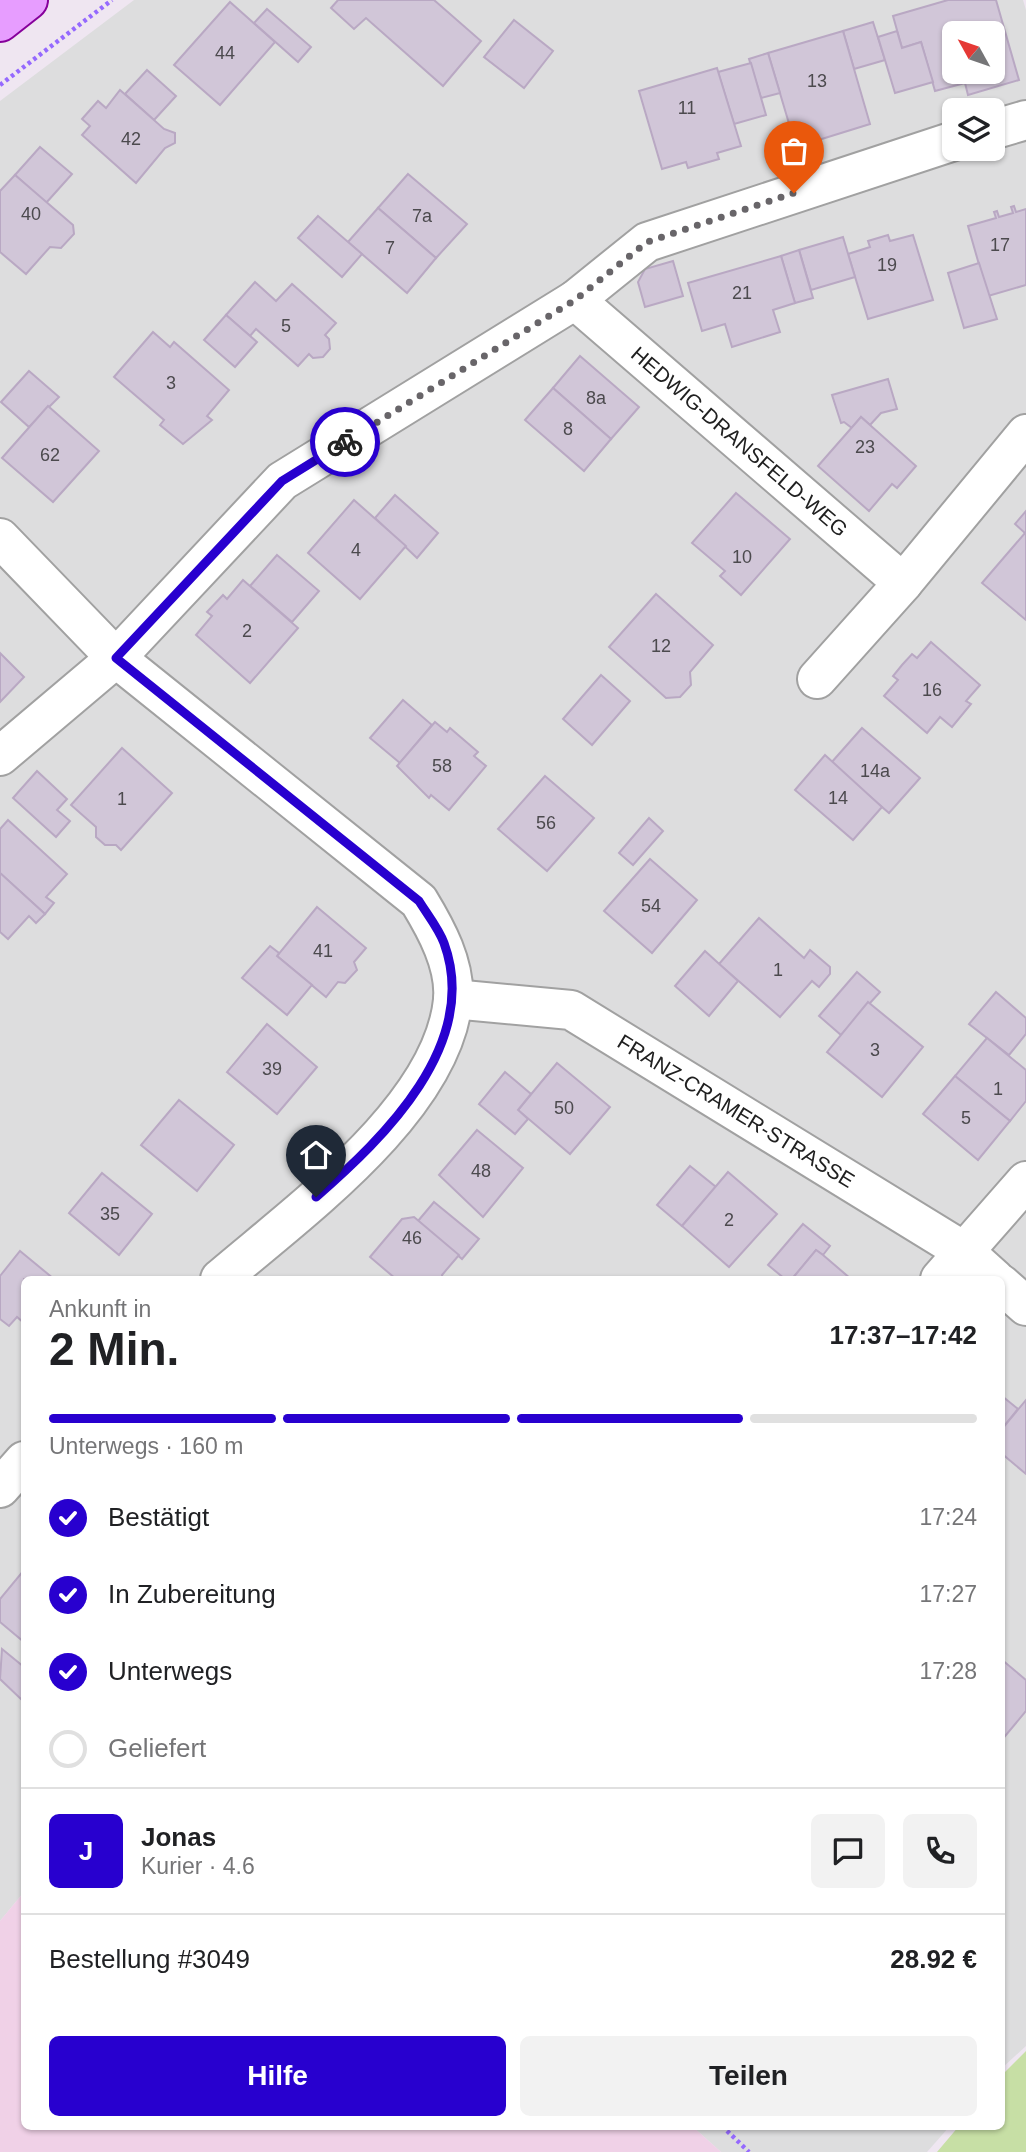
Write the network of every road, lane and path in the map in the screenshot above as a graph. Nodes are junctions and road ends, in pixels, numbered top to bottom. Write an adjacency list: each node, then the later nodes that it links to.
1 (28, 0): 3 (main road)
2 (112, 0): 4 (path)
3 (0, 22)
4 (0, 85)
5 (1026, 120): 6 (street)
6 (1005, 126)
7 (942, 145): 8 (street)
8 (575, 300): 11 (street, HEDWIG-DRANSFELD-WEG); 12 (street)
9 (1026, 434): 11 (street)
10 (0, 538): 12 (street)
11 (903, 583): 13 (street)
12 (116, 658): 14 (street); 15 (street)
13 (817, 679)
14 (0, 757)
15 (453, 999): 17 (street, FRANZ-CRAMER-STRASSE); 18 (street)
16 (1026, 1181): 17 (street)
17 (953, 1266): 19 (street, FRANZ-CRAMER-STRASSE)
18 (223, 1276)
19 (985, 1276)
20 (1005, 1288): 21 (street)
21 (1026, 1306)
22 (21, 1464): 23 (street)
23 (0, 1488)
24 (726, 2130): 25 (path)
25 (749, 2152)

